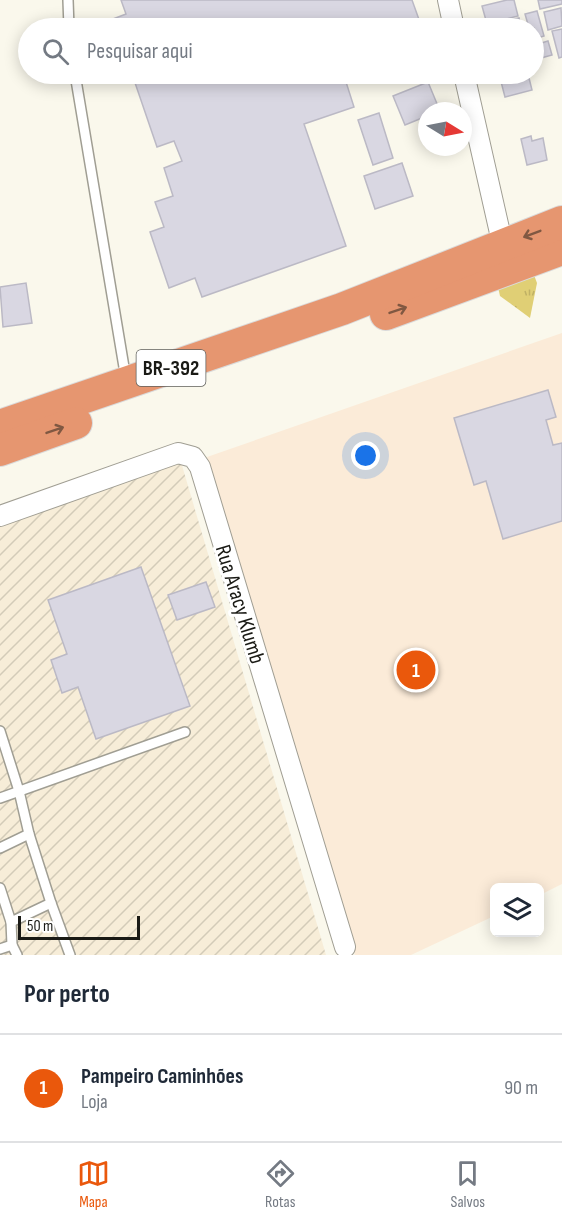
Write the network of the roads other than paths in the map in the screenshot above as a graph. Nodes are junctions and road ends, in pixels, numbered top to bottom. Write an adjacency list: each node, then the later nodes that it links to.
1 (68, 0): 3 (lane)
2 (448, 0): 4 (street)
3 (69, 18)
4 (452, 18)
5 (77, 84): 10 (lane)
6 (466, 84): 8 (street)
7 (562, 222): 8 (highway, BR-392, one-way to 8)
8 (503, 246): 10 (highway, BR-392)
9 (562, 249): 12 (highway, BR-392, one-way to 9)
10 (127, 383): 11 (highway, BR-392)
11 (0, 426)
12 (0, 450)
13 (0, 516): 24 (street, Rua Aracy Klumb)
14 (0, 731): 16 (lane)
15 (185, 732): 16 (lane)
16 (19, 791): 17 (lane); 18 (lane)
17 (0, 798)
18 (29, 834): 19 (lane); 21 (lane)
19 (0, 848)
20 (0, 888): 22 (lane)
21 (51, 903): 22 (lane); 27 (lane)
22 (11, 922): 23 (lane)
23 (12, 945): 25 (lane); 26 (lane)
24 (345, 947)
25 (0, 949)
26 (17, 955)
27 (70, 955)

